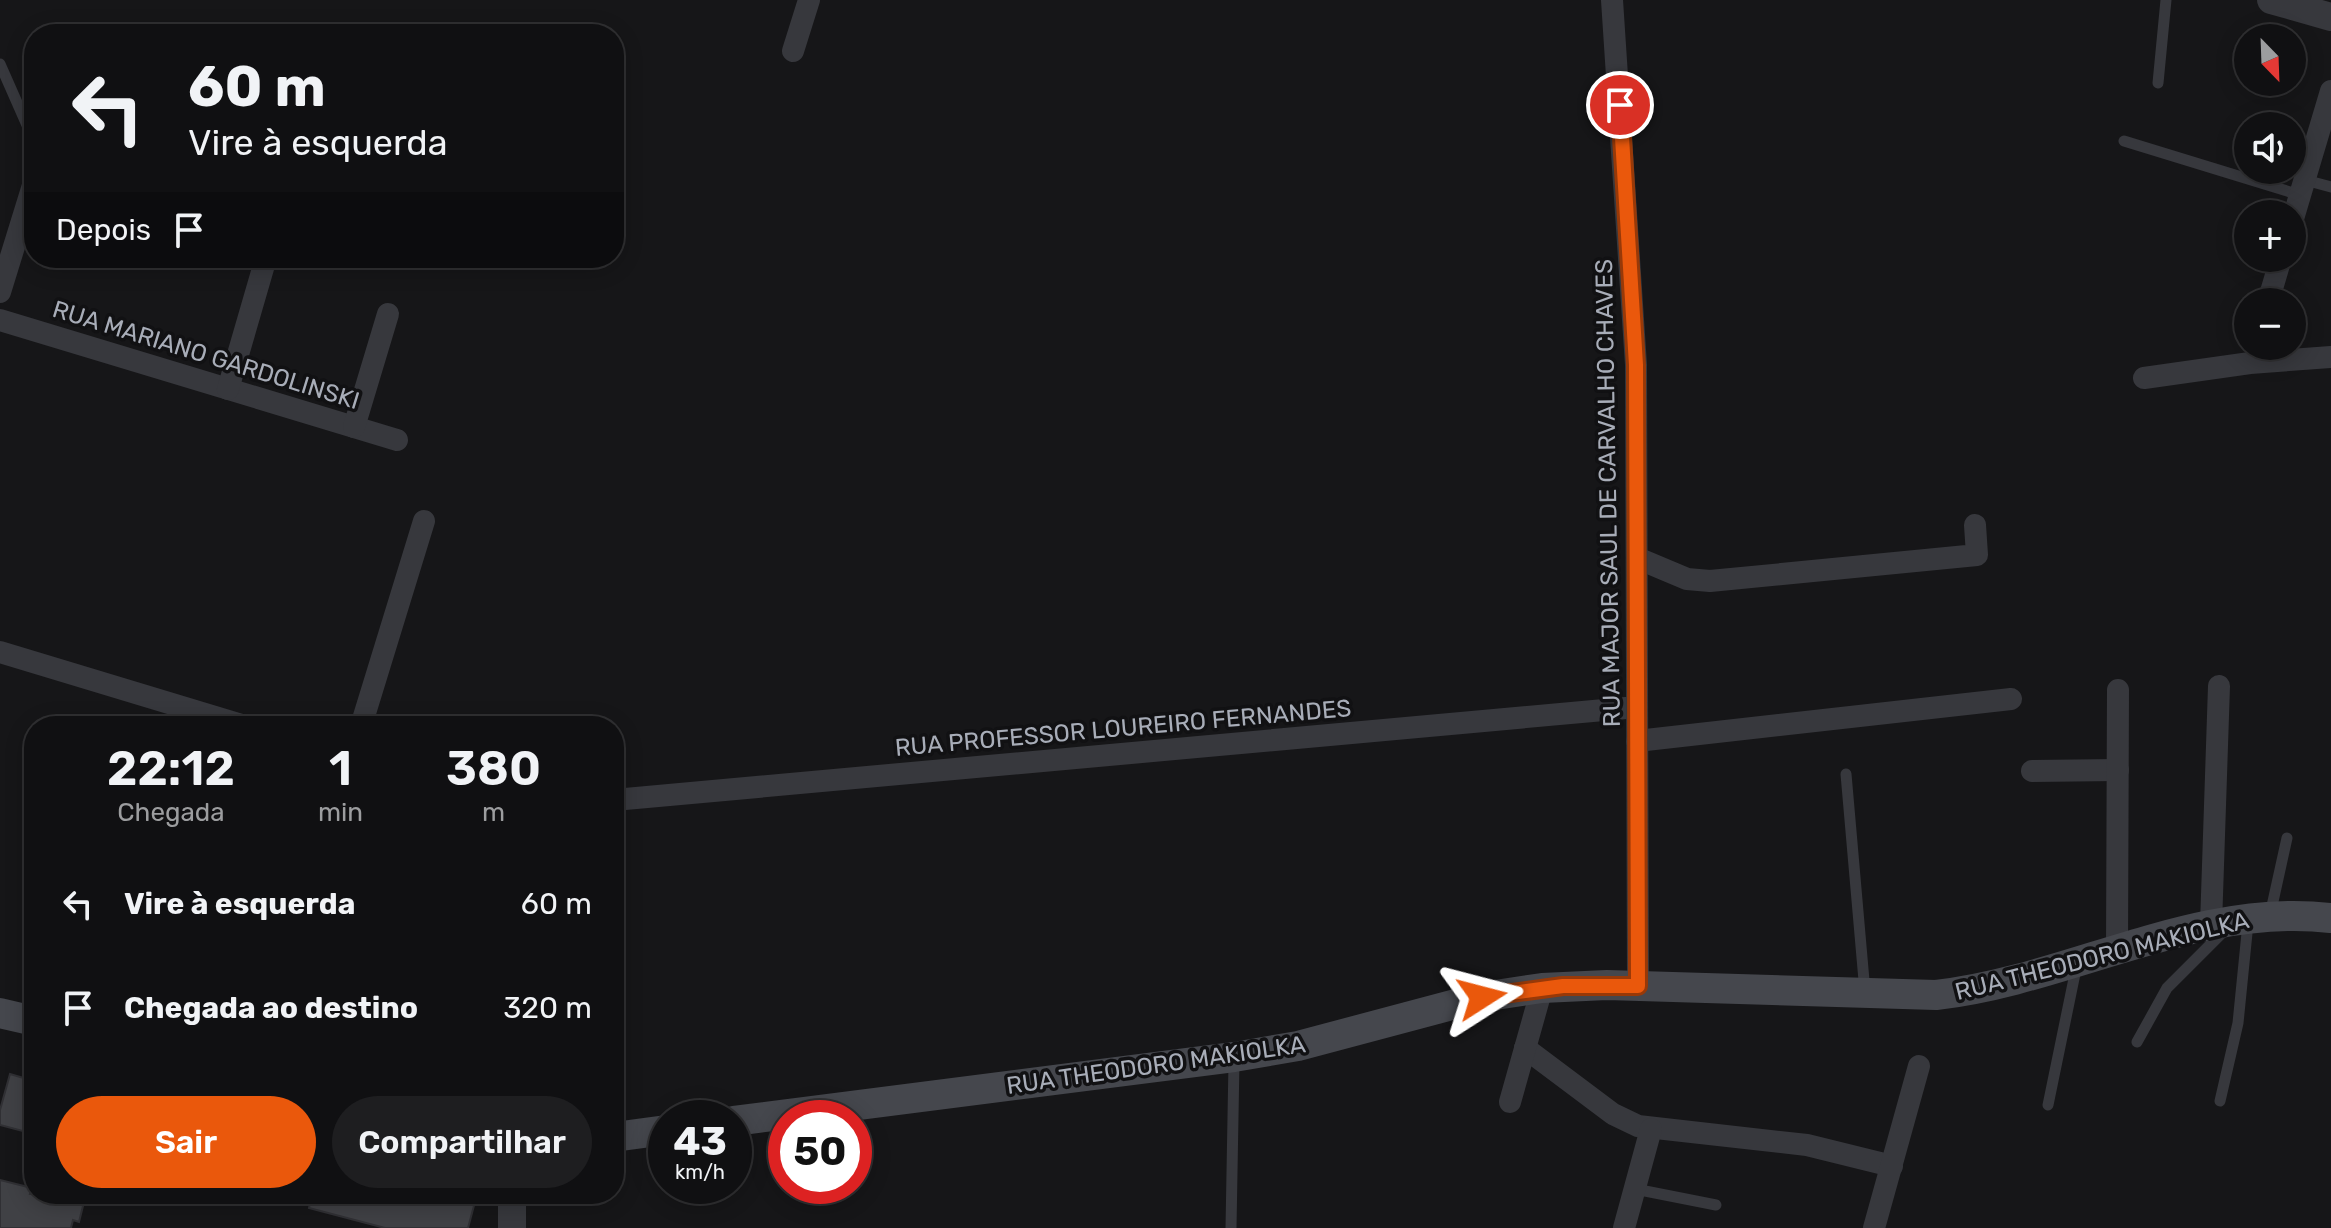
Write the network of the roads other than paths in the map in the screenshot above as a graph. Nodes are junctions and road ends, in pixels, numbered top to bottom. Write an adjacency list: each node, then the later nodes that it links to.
1 (809, 0): 6 (street)
2 (1612, 0): 29 (street, RUA MAJOR SAUL DE CARVALHO CHAVES)
3 (2166, 0): 8 (lane)
4 (2271, 0): 5 (street)
5 (2331, 17)
6 (793, 51)
7 (0, 64): 10 (lane)
8 (2158, 83)
9 (2331, 91): 12 (street)
10 (24, 118)
11 (2124, 141): 12 (lane)
12 (2302, 187): 13 (lane); 14 (street)
13 (2331, 187)
14 (2298, 200)
15 (24, 214): 17 (street)
16 (263, 268): 24 (street)
17 (0, 292)
18 (388, 314): 25 (street)
19 (0, 320): 24 (street, RUA MARIANO GARDOLINSKI)
20 (2306, 356): 21 (street)
21 (2331, 357)
22 (2234, 358): 23 (street)
23 (2144, 378)
24 (228, 389): 25 (street, RUA MARIANO GARDOLINSKI)
25 (354, 427): 26 (street, RUA MARIANO GARDOLINSKI)
26 (397, 440)
27 (424, 521): 36 (street)
28 (1975, 525): 29 (street)
29 (1637, 558): 34 (street, RUA MAJOR SAUL DE CARVALHO CHAVES)
30 (0, 652): 35 (street)
31 (2219, 686): 44 (street)
32 (2118, 690): 38 (street)
33 (2011, 699): 37 (street)
34 (1637, 707): 37 (street, RUA MAJOR SAUL DE CARVALHO CHAVES); 41 (street, RUA PROFESSOR LOUREIRO FERNANDES)
35 (212, 716)
36 (364, 716)
37 (1637, 741): 47 (street, RUA MAJOR SAUL DE CARVALHO CHAVES)
38 (2118, 770): 39 (street); 45 (street)
39 (2032, 771)
40 (1846, 774): 49 (lane)
41 (624, 799)
42 (2287, 838): 44 (lane)
43 (2331, 918): 44 (main road, RUA THEODORO MAKIOLKA)
44 (2241, 920): 45 (main road, RUA THEODORO MAKIOLKA); 52 (lane); 56 (lane)
45 (2117, 951): 46 (main road, RUA THEODORO MAKIOLKA)
46 (2077, 963): 49 (main road, RUA THEODORO MAKIOLKA); 58 (lane)
47 (1638, 986): 48 (main road, RUA THEODORO MAKIOLKA); 49 (main road, RUA THEODORO MAKIOLKA)
48 (1542, 988): 53 (street); 54 (main road, RUA THEODORO MAKIOLKA)
49 (1865, 995)
50 (0, 1013): 51 (main road)
51 (24, 1019)
52 (2137, 1042)
53 (1525, 1048): 57 (street); 60 (street)
54 (1234, 1057): 59 (main road, RUA THEODORO MAKIOLKA); 66 (lane)
55 (1919, 1066): 63 (street)
56 (2220, 1101)
57 (1510, 1102)
58 (2048, 1105)
59 (752, 1119)
60 (1651, 1129): 63 (street); 64 (street)
61 (648, 1132): 62 (main road)
62 (624, 1136)
63 (1892, 1166): 68 (street)
64 (1635, 1189): 65 (lane); 67 (street)
65 (1716, 1205)
66 (1231, 1228)
67 (1624, 1228)
68 (1874, 1228)

